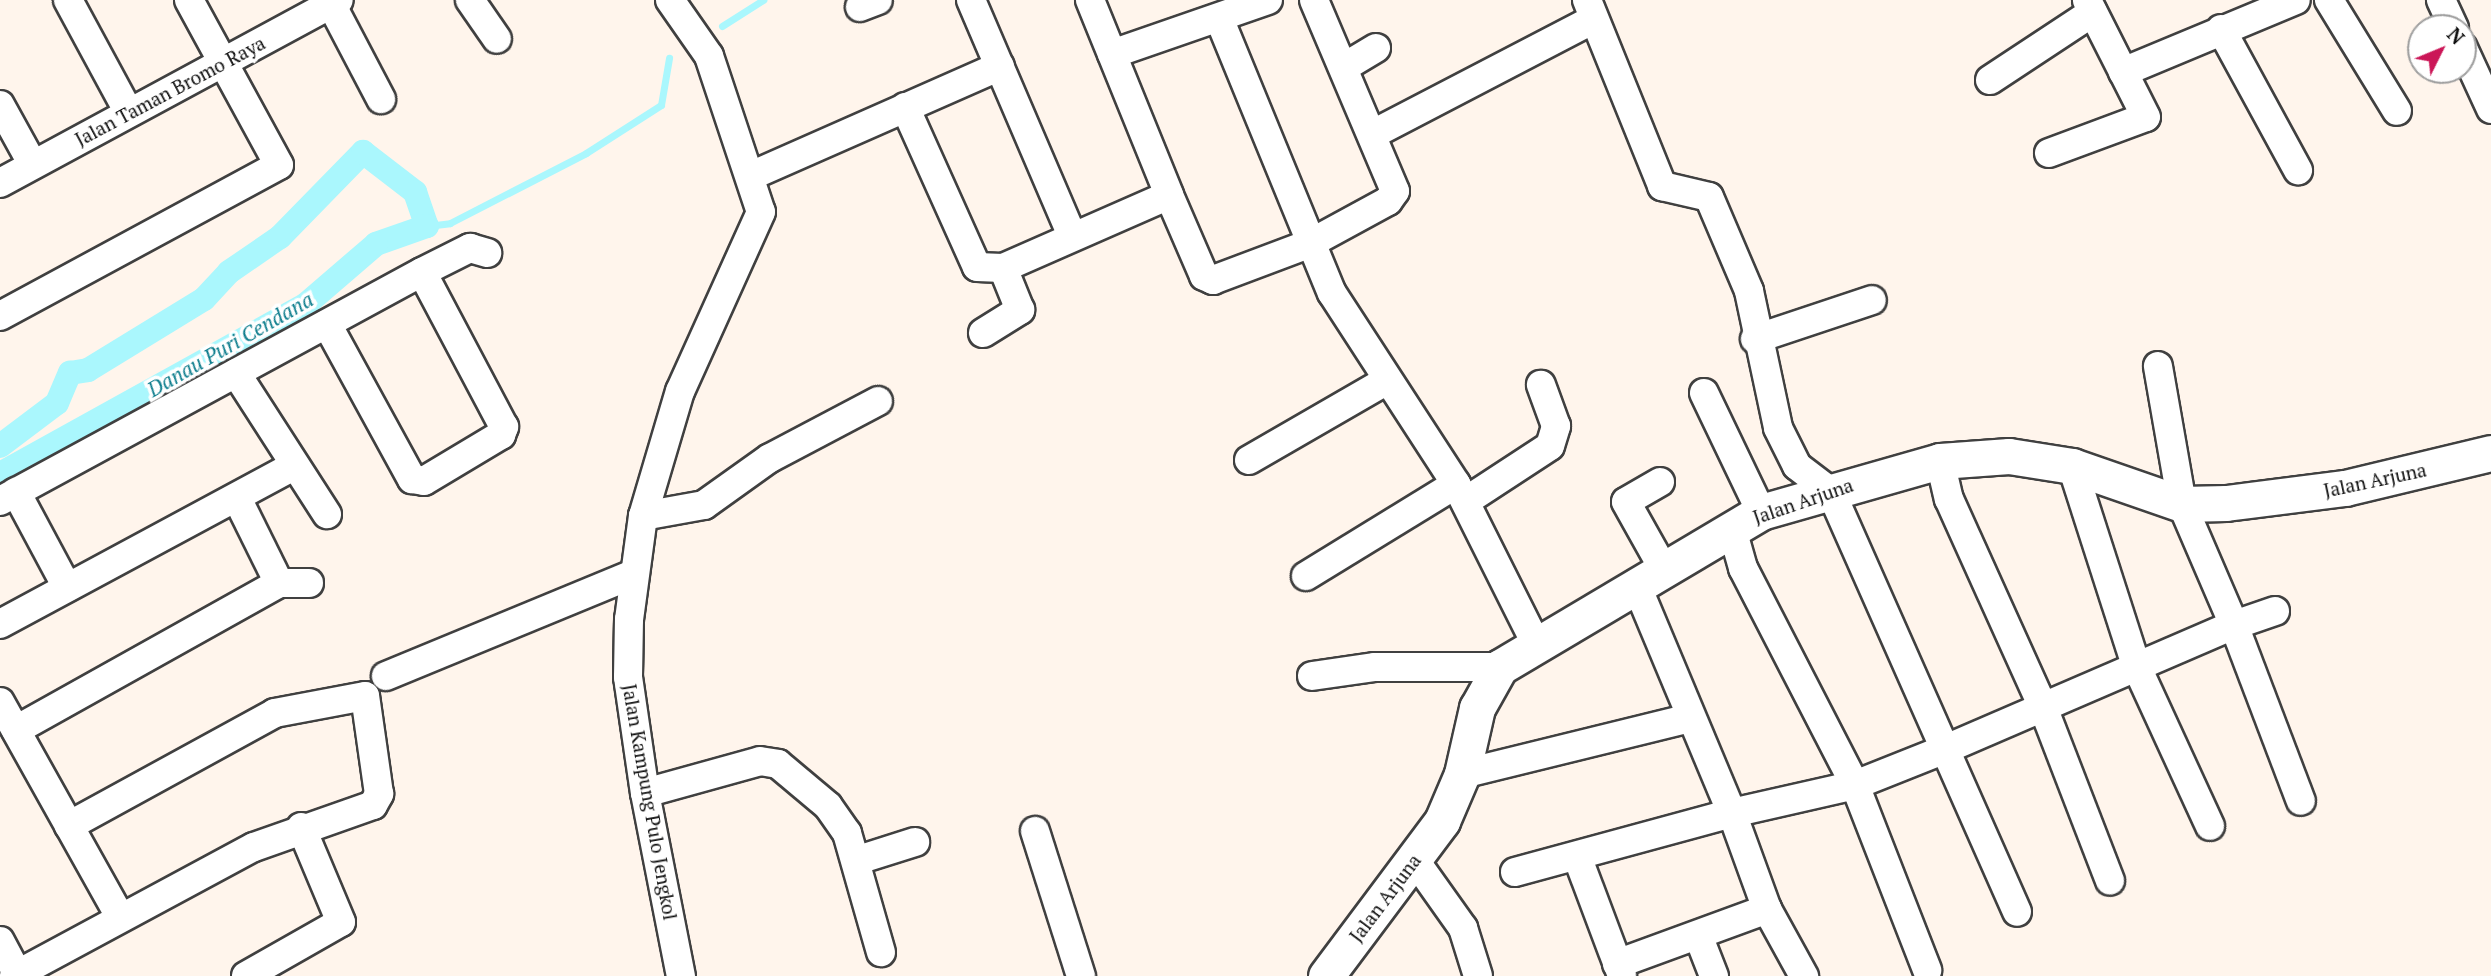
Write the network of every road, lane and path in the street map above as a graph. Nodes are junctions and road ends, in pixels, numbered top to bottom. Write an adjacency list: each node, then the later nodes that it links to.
1 (68, 0): 30 (street)
2 (189, 0): 19 (street)
3 (470, 0): 16 (street)
4 (670, 0): 66 (street, Jalan Kampung Pulo Jengkol)
5 (971, 0): 20 (street)
6 (1090, 0): 18 (street)
7 (1268, 0): 14 (street)
8 (1314, 0): 21 (street)
9 (2296, 0): 15 (street)
10 (2329, 0): 29 (street)
11 (333, 2): 19 (street, Jalan Taman Bromo Raya); 25 (street)
12 (2090, 6): 22 (street); 24 (street)
13 (1590, 10): 31 (street); 47 (street)
14 (1219, 18): 18 (street); 39 (street)
15 (2221, 29): 22 (street); 35 (street)
16 (497, 38)
17 (1376, 48): 21 (street)
18 (1112, 54): 37 (street)
19 (223, 62): 30 (street, Jalan Taman Bromo Raya); 44 (street)
20 (1000, 66): 27 (street); 38 (street)
21 (1346, 66): 31 (street)
22 (2123, 72): 32 (street)
23 (2477, 78): 28 (street)
24 (1990, 80)
25 (381, 99)
26 (0, 105): 33 (street)
27 (905, 107): 34 (street); 41 (street)
28 (2491, 109)
29 (2397, 111)
30 (129, 113): 33 (street, Jalan Taman Bromo Raya)
31 (1375, 134): 39 (street)
32 (2049, 153)
33 (33, 165): 36 (street, Jalan Taman Bromo Raya)
34 (762, 170)
35 (2298, 170)
36 (0, 183)
37 (1169, 195): 38 (street); 39 (street)
38 (1072, 236): 41 (street)
39 (1309, 244): 50 (street)
40 (487, 253): 42 (street)
41 (1003, 268): 46 (street)
42 (422, 272): 45 (street); 45 (street)
43 (1872, 300): 47 (street)
44 (0, 316)
45 (327, 324): 49 (street)
46 (983, 333)
47 (1755, 339): 61 (street)
48 (2158, 366): 64 (street)
49 (236, 373): 58 (street); 62 (street)
50 (1386, 381): 55 (street); 60 (street)
51 (1541, 384): 60 (street)
52 (1704, 393): 67 (street)
53 (878, 401): 66 (street)
54 (2491, 453): 64 (street, Jalan Arjuna)
55 (1249, 460)
56 (1940, 461): 57 (street, Jalan Arjuna); 61 (street, Jalan Arjuna); 83 (street)
57 (2072, 466): 64 (street, Jalan Arjuna); 78 (street)
58 (291, 467): 63 (street); 65 (street)
59 (1660, 482): 70 (street)
60 (1461, 492): 69 (street); 77 (street)
61 (1831, 492): 67 (street, Jalan Arjuna); 86 (street)
62 (8, 497): 73 (street)
63 (237, 498): 71 (street); 73 (street)
64 (2182, 504): 76 (street)
65 (327, 514)
66 (643, 516): 68 (street, Jalan Kampung Pulo Jengkol)
67 (1747, 520): 70 (street, Jalan Arjuna); 88 (street)
68 (634, 574): 80 (street); 89 (street, Jalan Kampung Pulo Jengkol)
69 (1306, 576)
70 (1650, 576): 77 (street, Jalan Arjuna); 84 (street)
71 (279, 583): 72 (street); 85 (street)
72 (309, 583)
73 (67, 587): 75 (street)
74 (2275, 611): 76 (street)
75 (0, 624)
76 (2234, 625): 78 (street); 90 (street)
77 (1536, 644): 79 (street, Jalan Arjuna)
78 (2136, 666): 83 (street); 93 (street)
79 (1500, 667): 81 (street); 87 (street, Jalan Arjuna)
80 (386, 676)
81 (1312, 676)
82 (0, 702): 85 (street)
83 (2043, 707): 86 (street); 101 (street)
84 (1690, 718): 87 (street); 91 (street)
85 (16, 730): 92 (street)
86 (1948, 748): 88 (street); 103 (street)
87 (1462, 774): 98 (street, Jalan Arjuna)
88 (1856, 785): 91 (street); 109 (street)
89 (645, 793): 99 (street); 112 (street, Jalan Kampung Pulo Jengkol)
90 (2301, 801)
91 (1732, 813): 97 (street); 102 (street)
92 (69, 826): 94 (street); 104 (street)
93 (2210, 826)
94 (301, 827): 104 (street); 111 (street)
95 (1035, 831): 113 (street)
96 (915, 842): 99 (street)
97 (1577, 856): 100 (street); 108 (street)
98 (1414, 859): 114 (street, Jalan Arjuna); 115 (street)
99 (858, 860): 107 (street)
100 (1515, 872)
101 (2110, 881)
102 (1767, 909): 105 (street); 117 (street)
103 (2017, 912)
104 (119, 915): 110 (street)
105 (1698, 934): 108 (street); 116 (street)
106 (0, 942): 110 (street)
107 (881, 952)
108 (1620, 970)
109 (1927, 970)
110 (17, 975)
111 (247, 976)
112 (681, 976)
113 (1081, 976)
114 (1326, 976)
115 (1478, 976)
116 (1714, 976)
117 (1804, 976)

